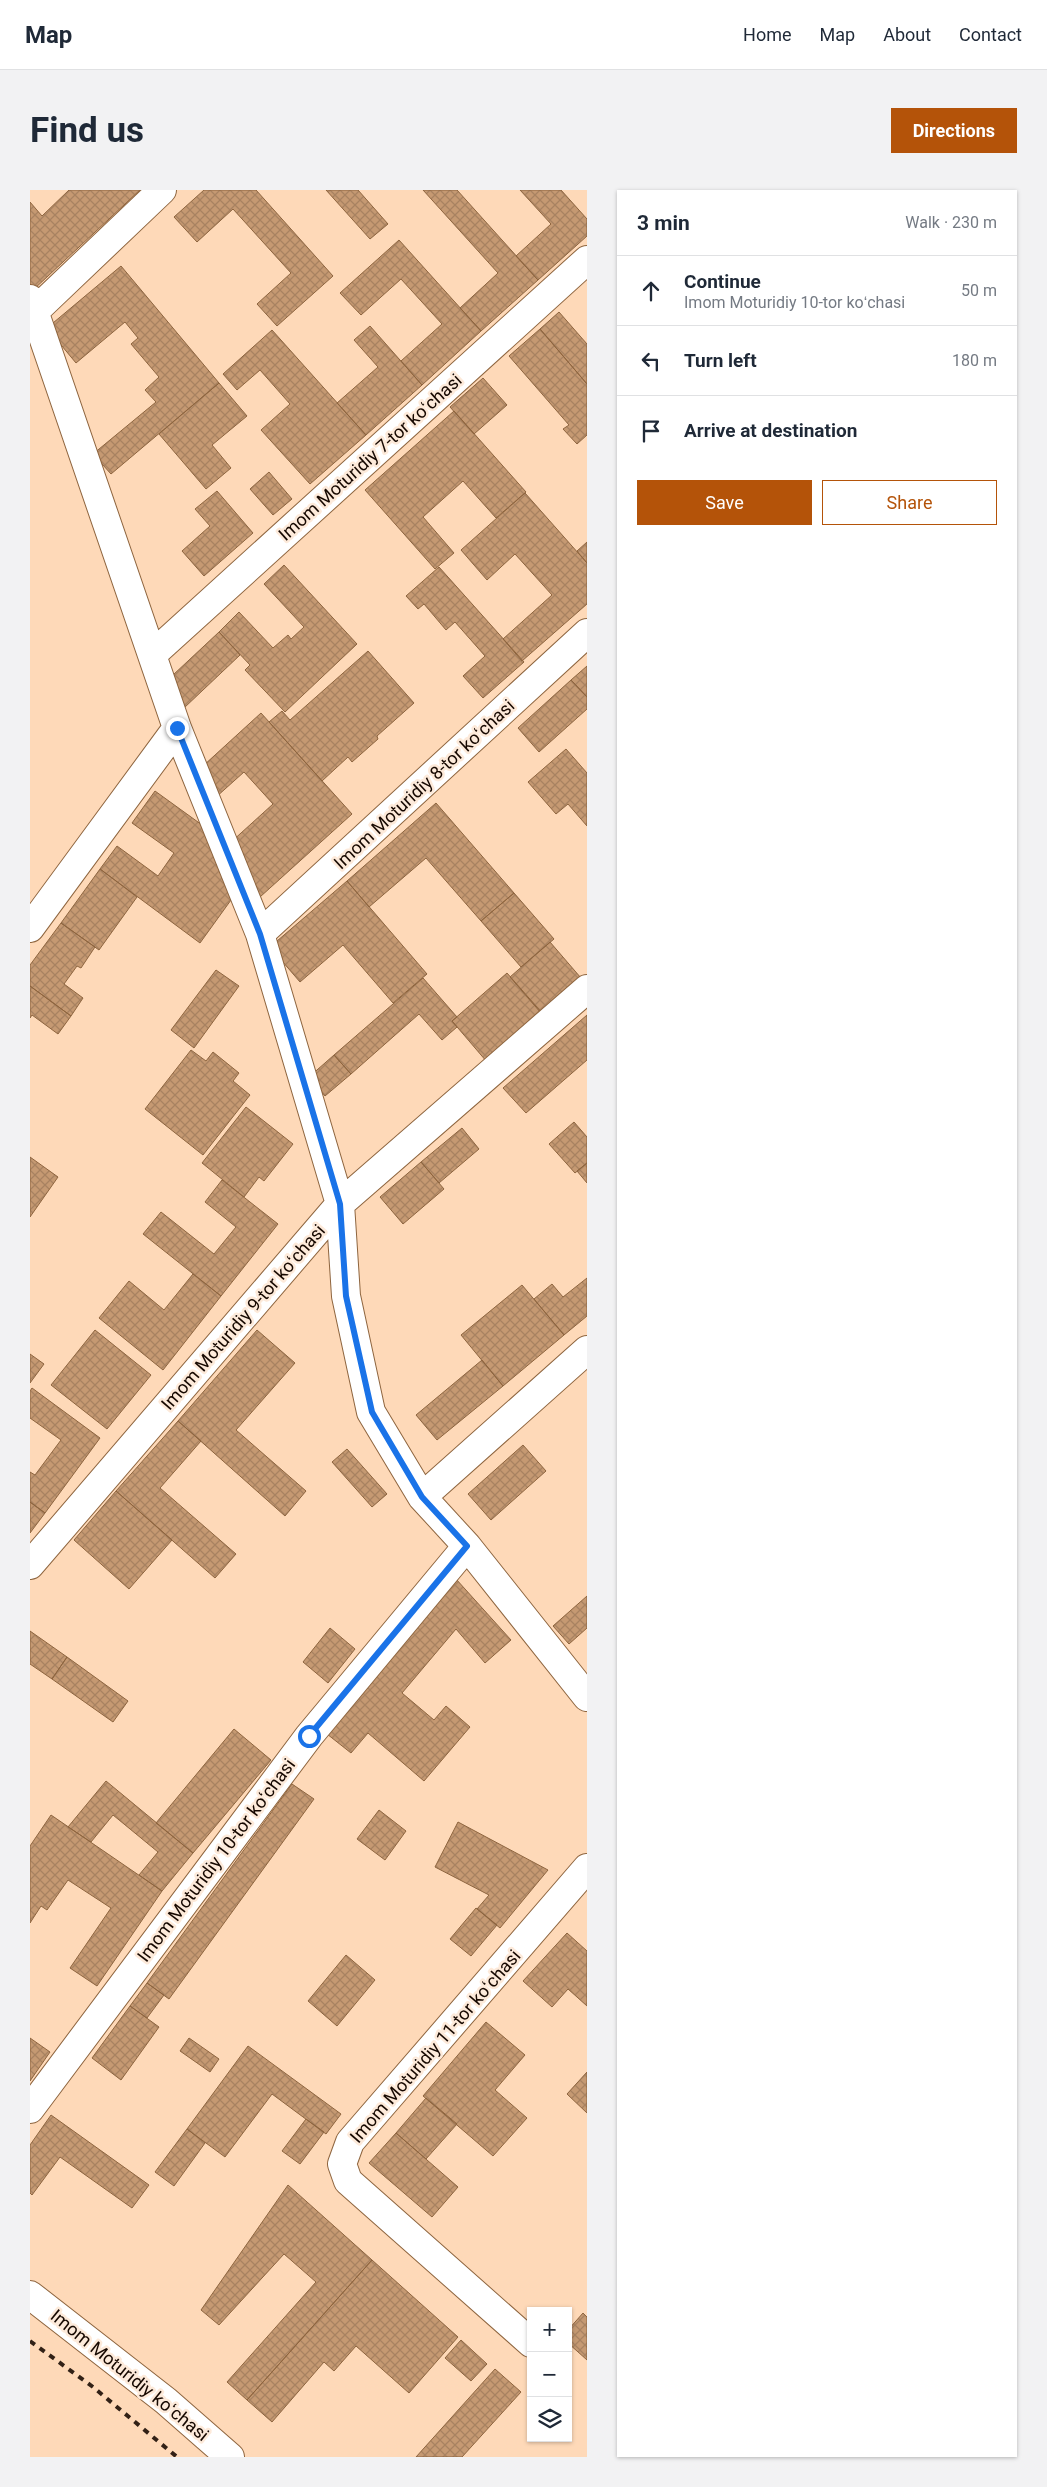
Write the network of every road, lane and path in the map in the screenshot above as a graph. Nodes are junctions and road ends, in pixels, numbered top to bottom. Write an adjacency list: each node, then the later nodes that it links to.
1 (162, 190): 3 (street)
2 (587, 260): 5 (street, Imom Moturidiy 7-tor koʻchasi)
3 (32, 305): 5 (street)
4 (587, 633): 8 (street, Imom Moturidiy 8-tor koʻchasi)
5 (152, 654): 6 (street)
6 (177, 728): 7 (street); 8 (street)
7 (30, 928)
8 (260, 934): 10 (street)
9 (587, 989): 10 (street, Imom Moturidiy 9-tor koʻchasi)
10 (340, 1204): 12 (street); 14 (street, Imom Moturidiy 9-tor koʻchasi)
11 (587, 1350): 12 (street)
12 (422, 1497): 13 (street)
13 (467, 1546): 15 (street); 17 (street, Imom Moturidiy 10-tor koʻchasi)
14 (30, 1565)
15 (587, 1697)
16 (587, 1868): 19 (street, Imom Moturidiy 11-tor koʻchasi)
17 (30, 2109)
18 (30, 2295): 20 (street, Imom Moturidiy koʻchasi)
19 (527, 2339)
20 (230, 2457)

